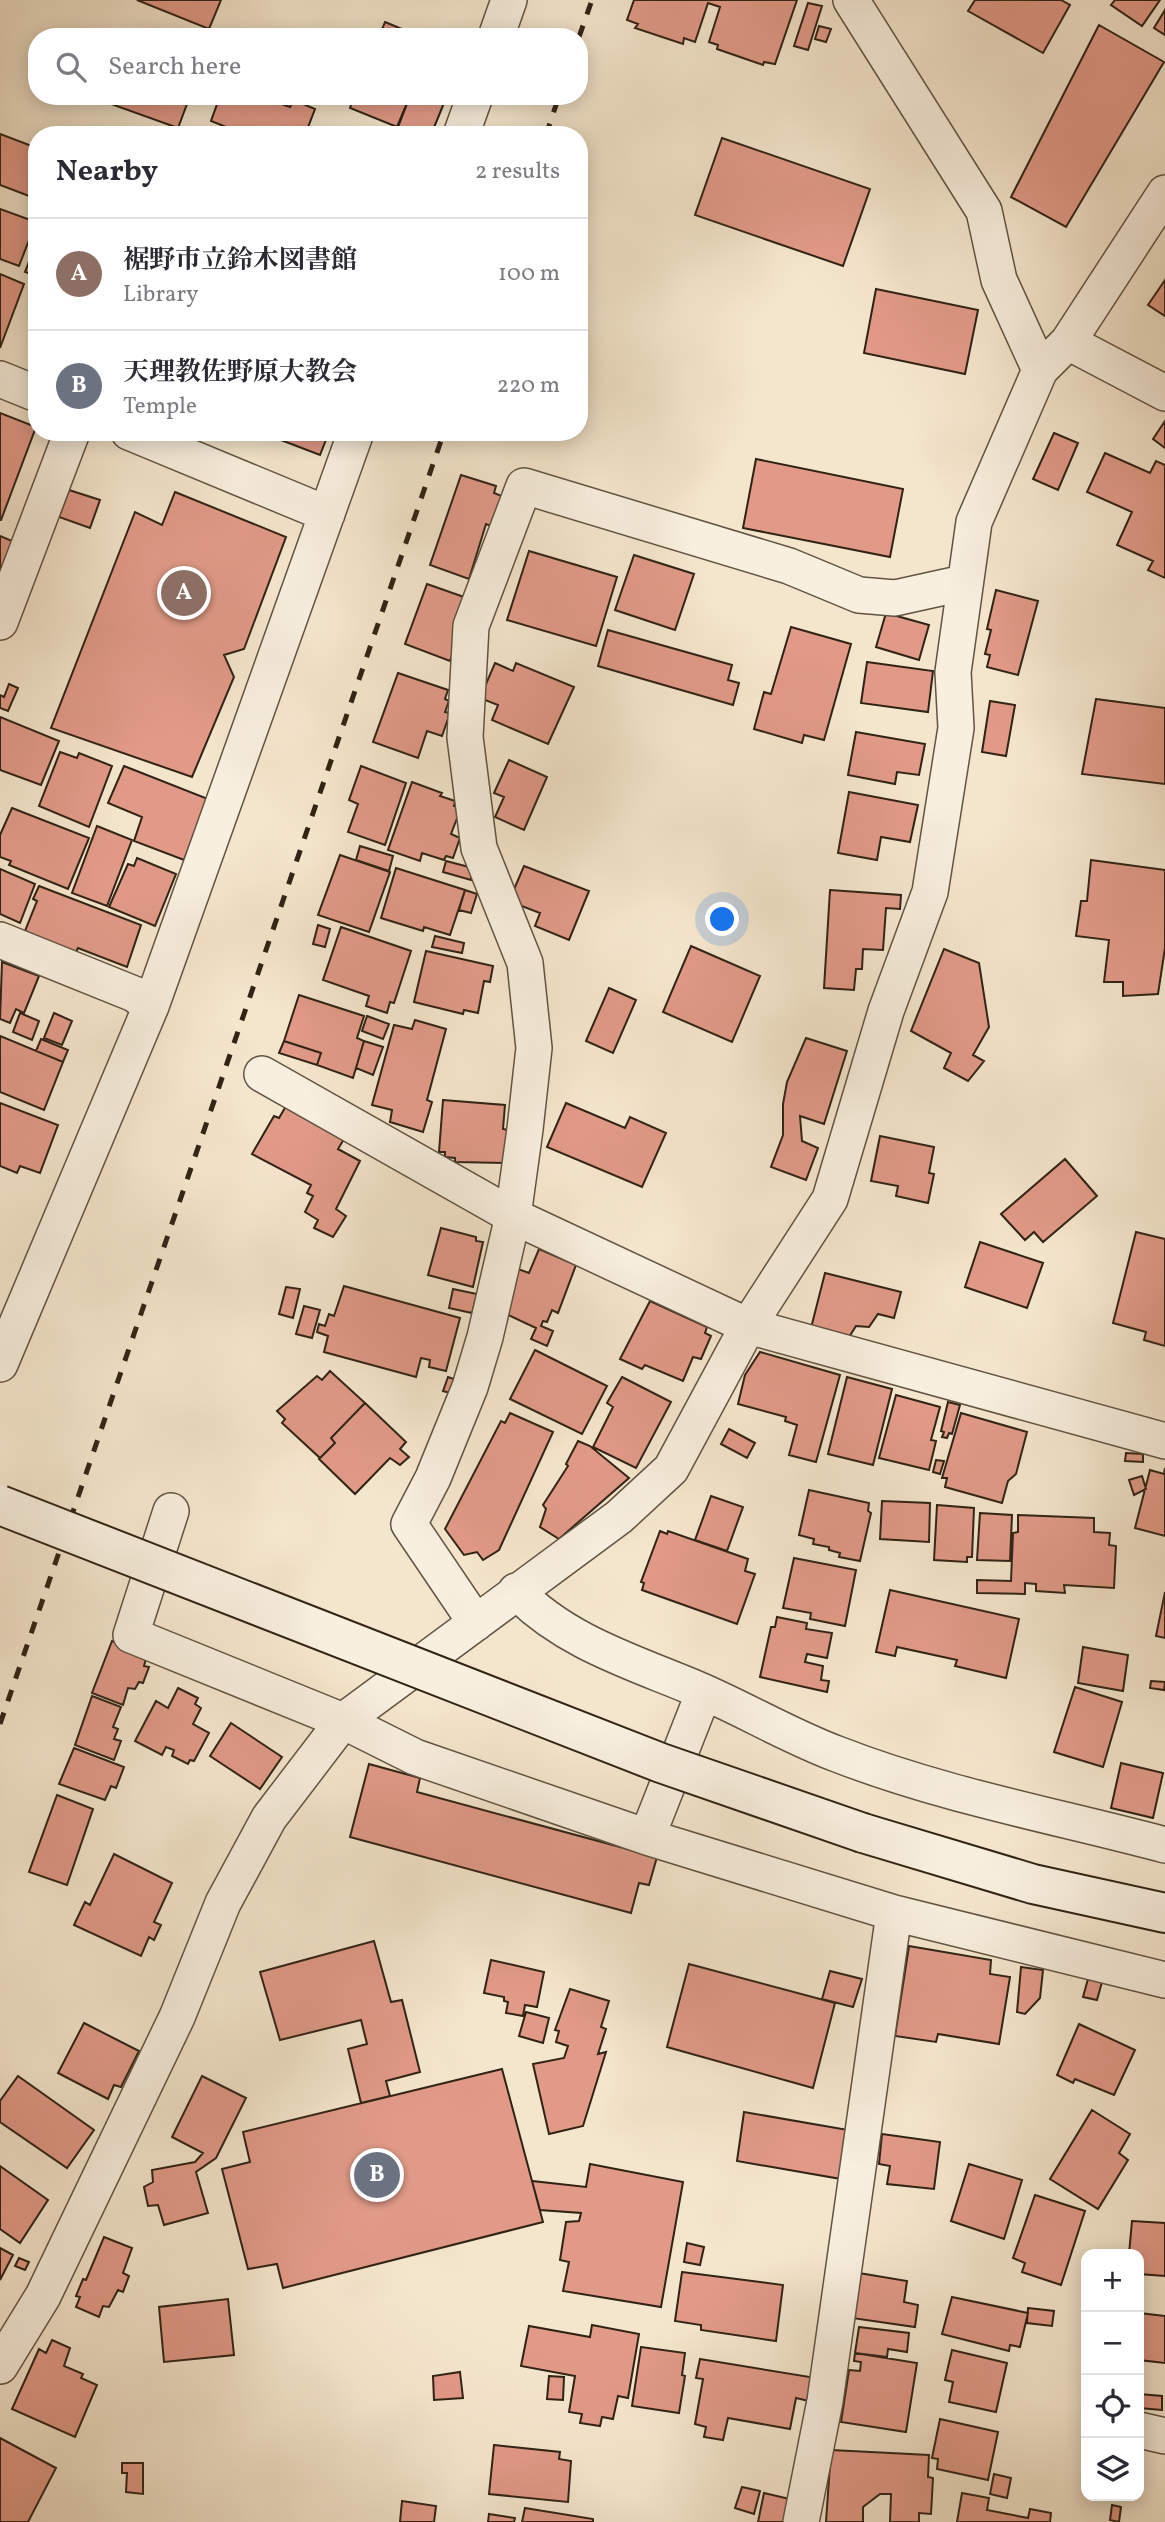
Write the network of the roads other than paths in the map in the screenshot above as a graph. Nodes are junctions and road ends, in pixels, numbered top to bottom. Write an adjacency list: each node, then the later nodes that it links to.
1 (509, 0): 3 (street)
2 (851, 0): 8 (street)
3 (499, 28)
4 (472, 105): 5 (street)
5 (464, 126)
6 (1165, 193): 7 (street)
7 (1068, 342): 8 (street); 11 (street)
8 (1041, 370): 16 (street)
9 (0, 379): 10 (street)
10 (28, 390)
11 (1165, 393)
12 (69, 441): 17 (street)
13 (151, 441): 15 (street)
14 (353, 441): 15 (street)
15 (327, 514): 19 (street)
16 (963, 583): 21 (street); 22 (street)
17 (0, 622)
18 (0, 940): 19 (street)
19 (151, 1006): 23 (street)
20 (261, 1074): 21 (street)
21 (513, 1216): 22 (street); 28 (street)
22 (748, 1326): 24 (street); 27 (street)
23 (0, 1364)
24 (1165, 1441)
25 (0, 1505): 34 (street, bridge)
26 (171, 1511): 30 (street)
27 (516, 1591): 28 (street); 29 (street)
28 (476, 1623): 30 (street)
29 (704, 1692): 31 (street); 32 (street)
30 (343, 1721): 31 (street); 36 (street)
31 (648, 1837): 33 (street)
32 (1165, 1845)
33 (894, 1913): 35 (street); 39 (street)
34 (1165, 1913)
35 (1165, 1980)
36 (0, 2366)
37 (1144, 2431): 38 (street)
38 (1165, 2436)
39 (801, 2522)

